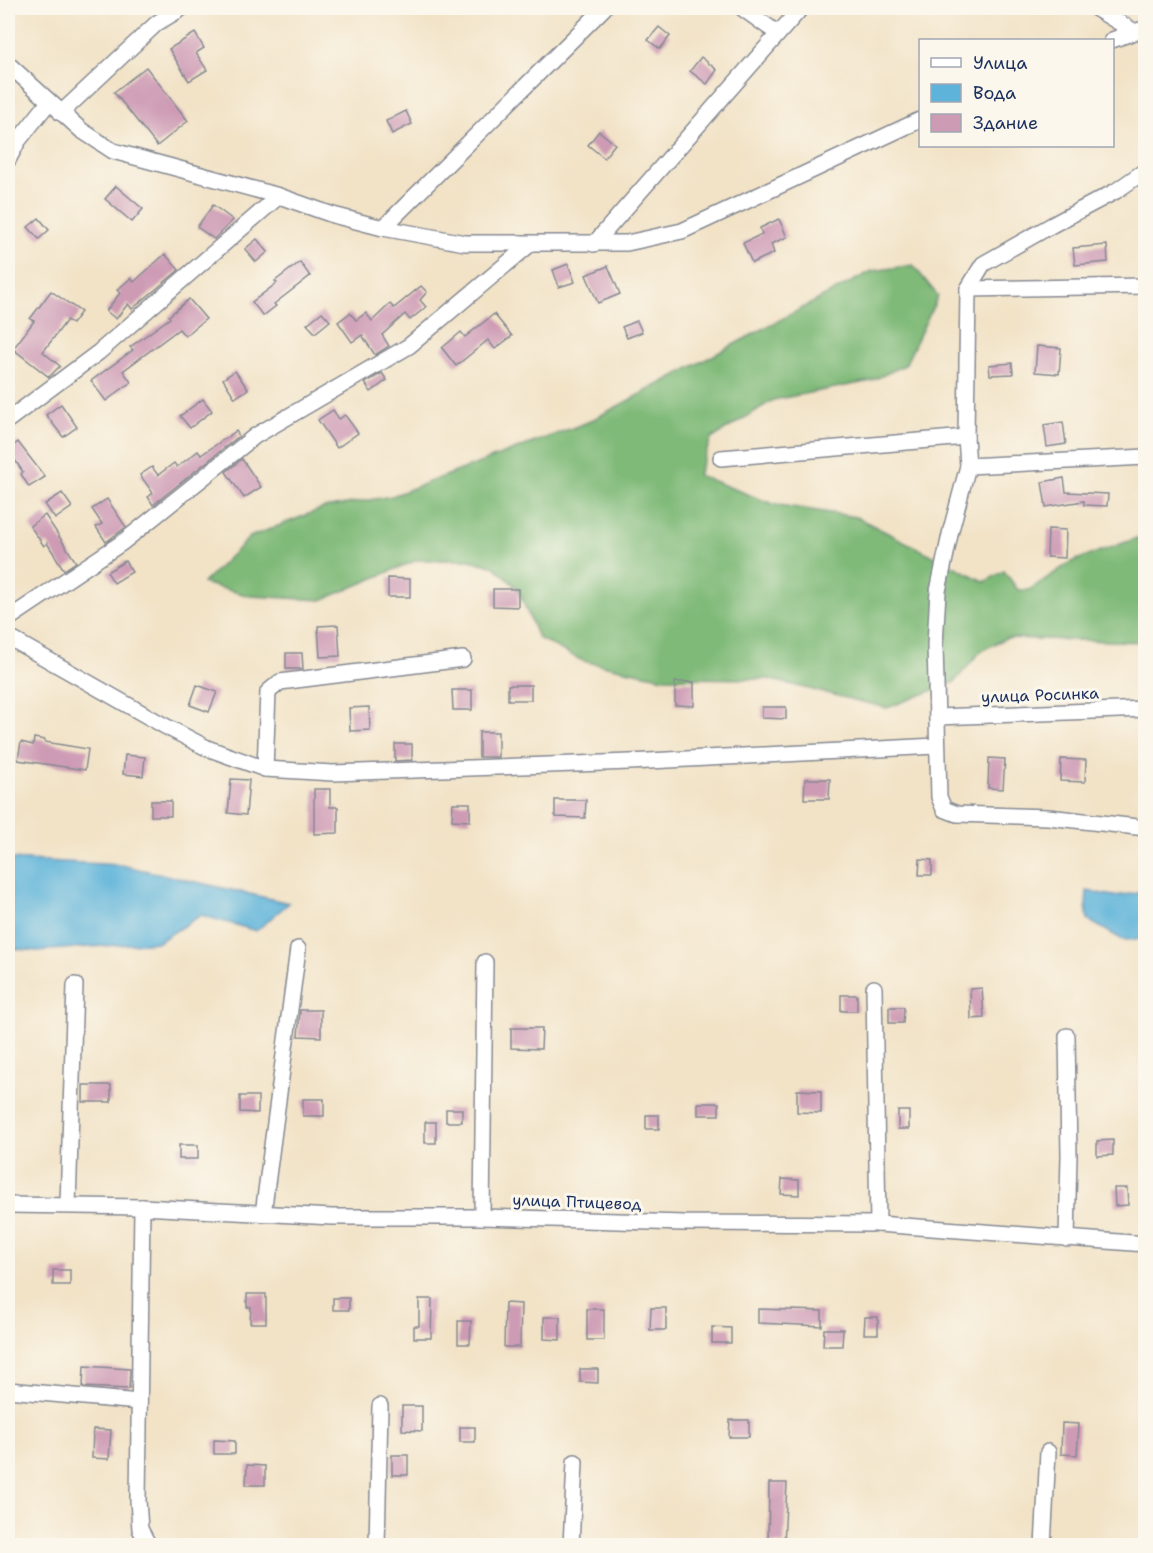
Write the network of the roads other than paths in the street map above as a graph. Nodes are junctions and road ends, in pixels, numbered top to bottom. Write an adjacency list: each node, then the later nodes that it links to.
1 (182, 8): 11 (street)
2 (604, 8): 16 (street)
3 (742, 8): 7 (street)
4 (801, 8): 7 (street)
5 (1095, 8): 6 (street)
6 (1140, 30): 8 (street)
7 (777, 33): 17 (street)
8 (1114, 39)
9 (8, 64): 10 (street)
10 (49, 102): 11 (street); 13 (street)
11 (61, 113): 15 (street)
12 (919, 121): 17 (street)
13 (8, 160)
14 (1146, 170): 20 (street)
15 (279, 196): 16 (street); 21 (street)
16 (383, 228): 18 (street)
17 (594, 244): 18 (street)
18 (530, 245): 26 (street)
19 (1146, 286): 20 (street)
20 (968, 289): 22 (street)
21 (8, 420)
22 (966, 437): 24 (street); 25 (street)
23 (1146, 457): 25 (street)
24 (721, 458)
25 (968, 466): 30 (street)
26 (8, 619)
27 (8, 637): 32 (street)
28 (463, 659): 32 (street)
29 (1146, 709): 30 (street, улица Росинка)
30 (937, 717): 31 (street)
31 (936, 746): 32 (street); 33 (street)
32 (265, 768)
33 (1146, 828)
34 (298, 949): 42 (street)
35 (485, 962): 43 (street)
36 (75, 985): 40 (street)
37 (874, 988): 44 (street)
38 (1067, 1035): 45 (street)
39 (8, 1205): 40 (street, улица Птицевод)
40 (68, 1205): 41 (street, улица Птицевод)
41 (142, 1207): 42 (street, улица Птицевод); 48 (street)
42 (263, 1214): 43 (street, улица Птицевод)
43 (482, 1217): 44 (street, улица Птицевод)
44 (878, 1224): 45 (street, улица Птицевод)
45 (1067, 1239): 46 (street, улица Птицевод)
46 (1146, 1244)
47 (8, 1390): 48 (street)
48 (139, 1402): 52 (street)
49 (380, 1406): 53 (street)
50 (1048, 1452): 55 (street)
51 (575, 1462): 54 (street)
52 (149, 1545)
53 (377, 1545)
54 (571, 1545)
55 (1043, 1545)

